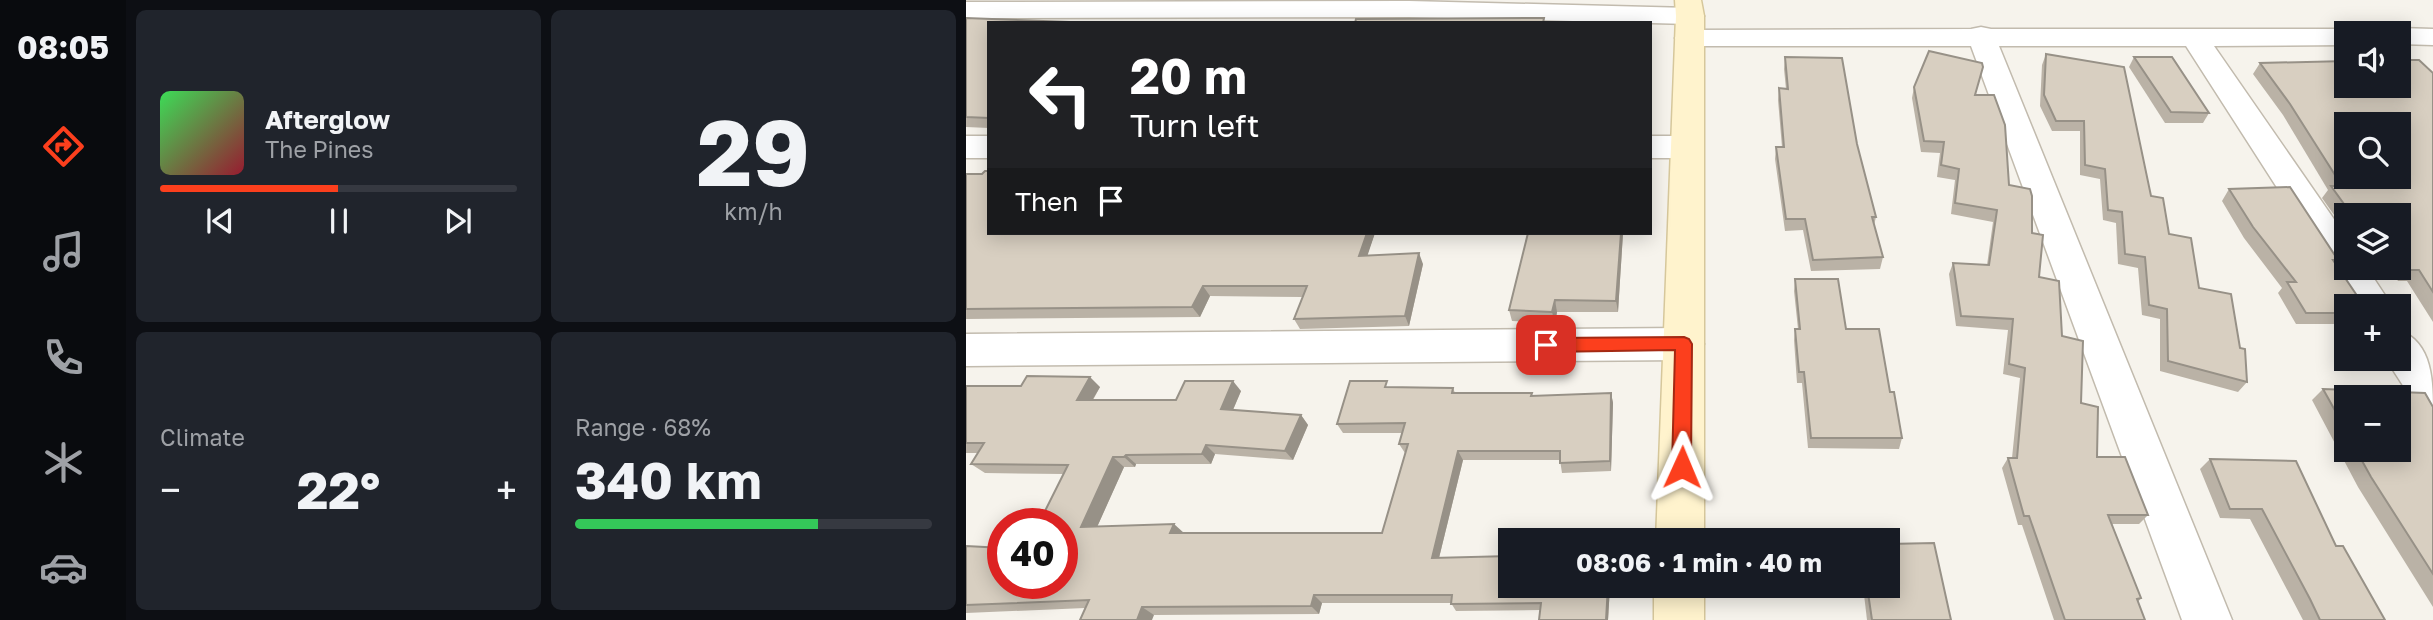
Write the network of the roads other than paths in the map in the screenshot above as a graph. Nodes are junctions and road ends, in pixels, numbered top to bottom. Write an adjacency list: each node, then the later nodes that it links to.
1 (966, 10): 2 (street)
2 (1689, 18): 3 (street); 9 (street)
3 (1981, 35): 5 (street); 20 (street)
4 (2414, 36): 7 (street)
5 (2194, 37): 6 (street); 12 (street)
6 (2334, 37)
7 (2433, 59)
8 (1652, 147): 9 (street)
9 (1687, 147): 13 (street)
10 (966, 148): 11 (street)
11 (987, 148)
12 (2334, 247)
13 (1684, 344): 14 (street); 17 (street)
14 (966, 351)
15 (2411, 364): 16 (street)
16 (2433, 397)
17 (1680, 528)
18 (1679, 598): 19 (street)
19 (1679, 620)
20 (2207, 620)

